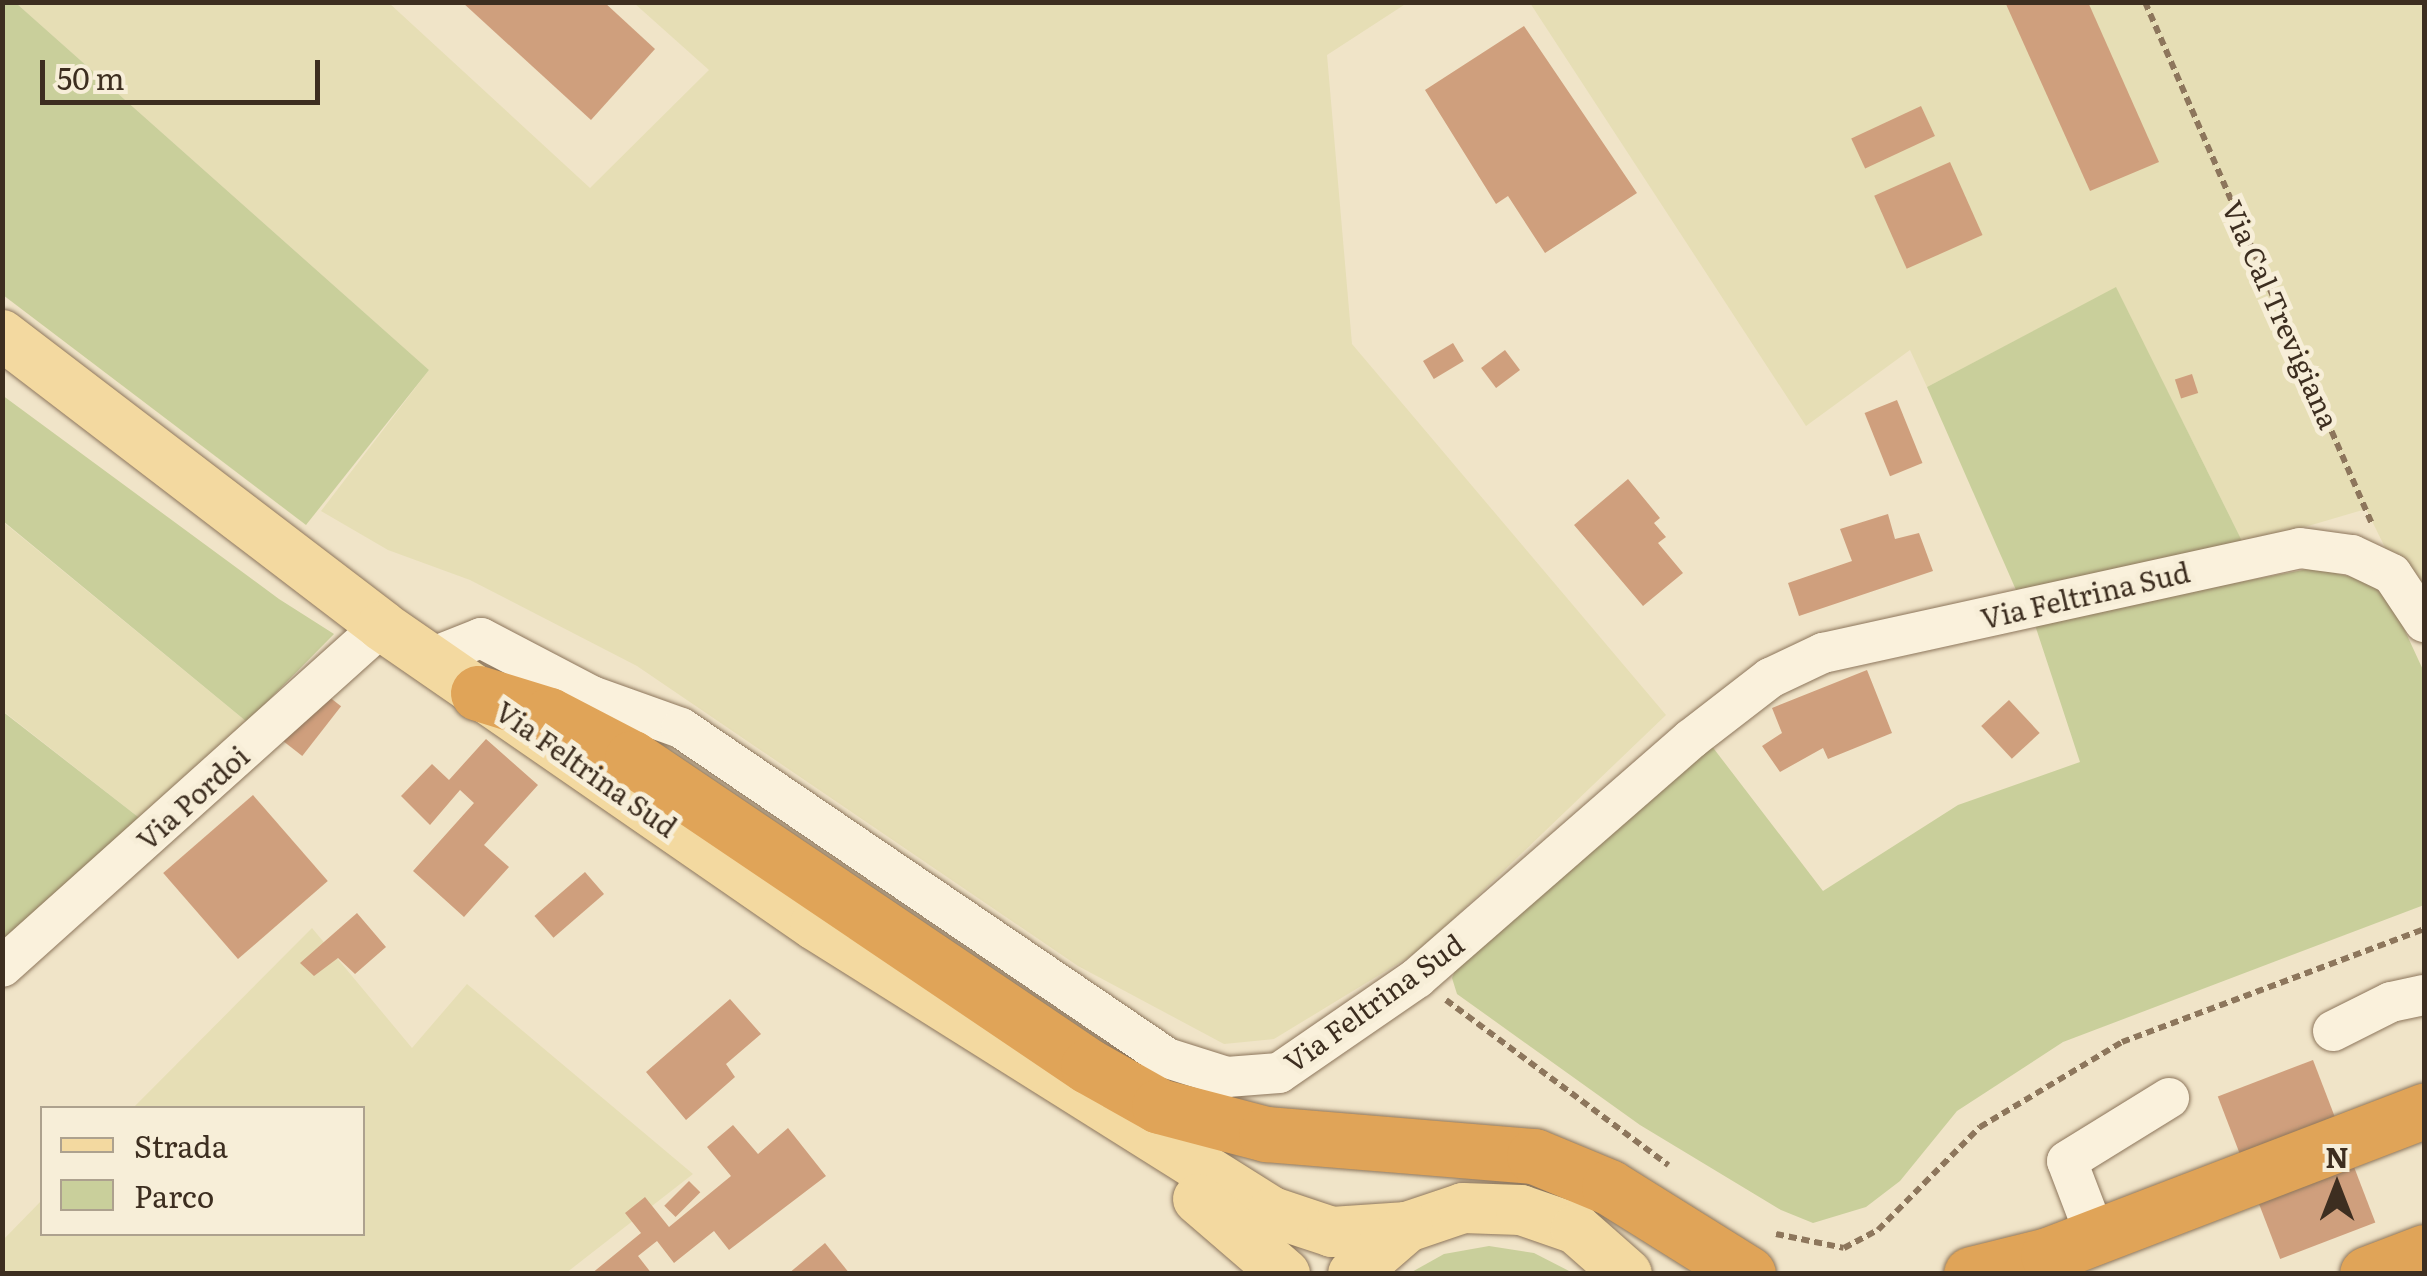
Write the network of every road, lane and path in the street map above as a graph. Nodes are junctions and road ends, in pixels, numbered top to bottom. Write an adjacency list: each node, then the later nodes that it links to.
1 (2145, 2): 3 (path, Via Cal Trevigiana)
2 (2, 335): 5 (main road, Via Feltrina Sud)
3 (2392, 574): 4 (street); 10 (street, Via Feltrina Sud)
4 (2424, 622)
5 (382, 626): 6 (main road, Via Feltrina Sud); 9 (street, Via Pordoi)
6 (428, 658): 7 (main road, Via Feltrina Sud); 10 (street, Via Feltrina Sud)
7 (478, 693): 13 (main road, Via Feltrina Sud); 18 (highway)
8 (2424, 929): 18 (path)
9 (2, 967)
10 (1417, 978): 16 (path)
11 (2424, 995): 12 (street)
12 (2333, 1031)
13 (996, 1043): 17 (main road, Via Feltrina Sud); 21 (main road, Via Feltrina Sud)
14 (2169, 1098): 20 (street)
15 (2424, 1111): 20 (highway)
16 (1681, 1173)
17 (1407, 1227): 22 (main road, Via Feltrina Sud); 23 (main road, Via Feltrina Sud)
18 (1755, 1250)
19 (2424, 1252): 25 (highway)
20 (2054, 1255): 24 (highway)
21 (1285, 1274)
22 (1353, 1274)
23 (1627, 1274)
24 (1972, 1274)
25 (2368, 1274)

